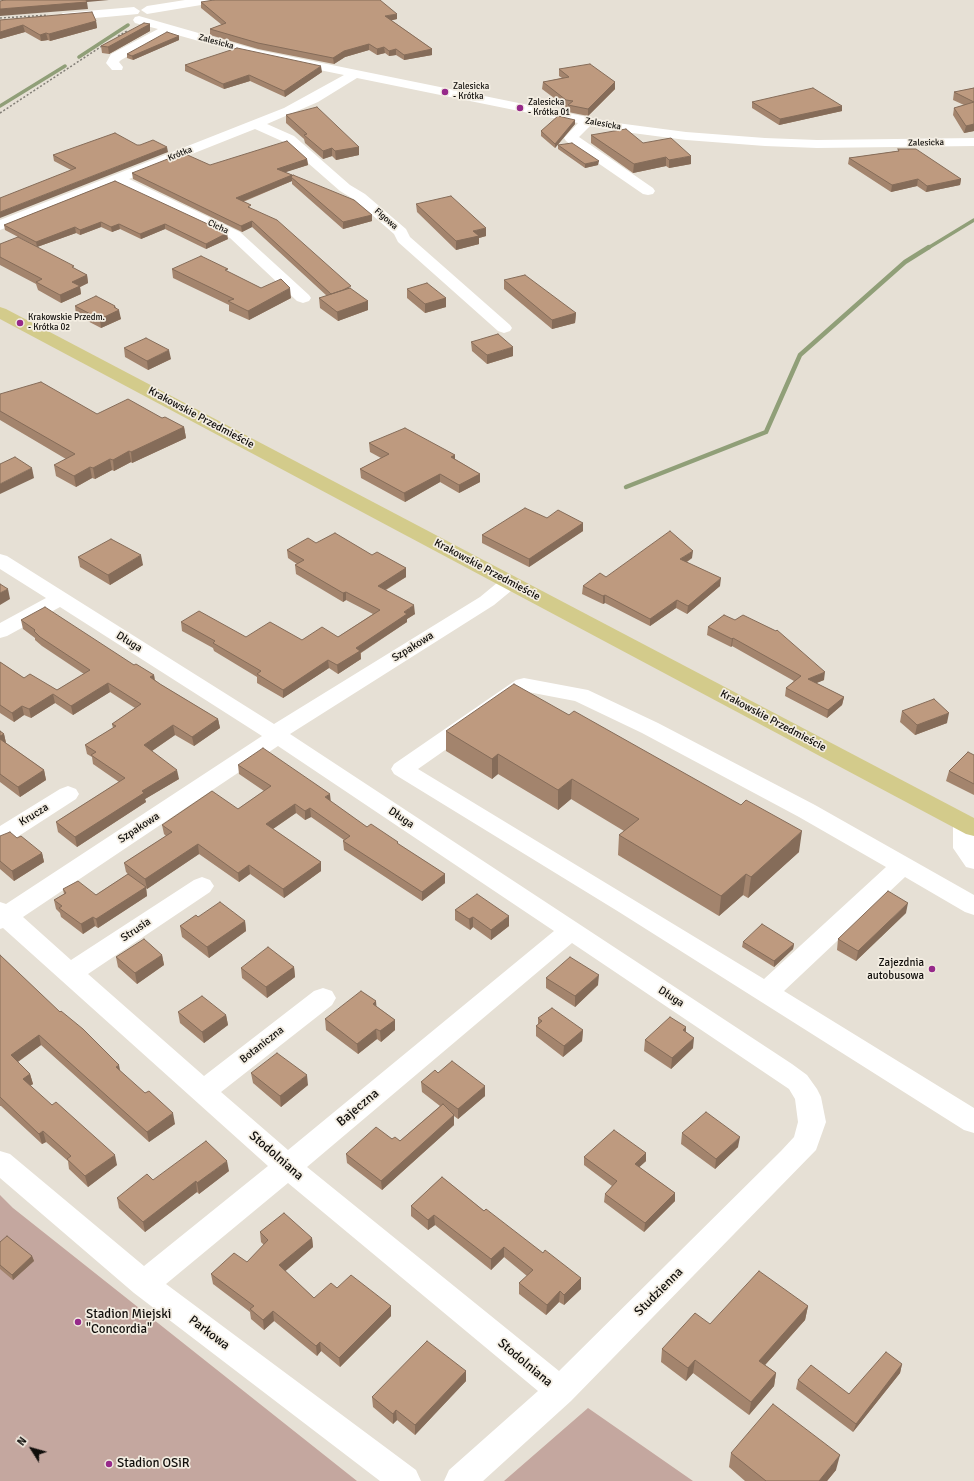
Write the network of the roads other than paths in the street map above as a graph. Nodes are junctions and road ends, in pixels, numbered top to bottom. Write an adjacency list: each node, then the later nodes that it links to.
1 (207, 0): 2 (street)
2 (182, 2): 5 (street)
3 (77, 4): 4 (street)
4 (89, 15): 5 (street); 6 (street)
5 (142, 17): 7 (street, Zalesicka)
6 (49, 18)
7 (170, 28): 8 (street); 9 (street, Zalesicka)
8 (117, 67)
9 (356, 73): 10 (street, Zalesicka); 11 (street, Krótka)
10 (587, 121): 12 (street, Zalesicka); 14 (street)
11 (255, 124): 13 (street, Krótka); 18 (street, Figowa)
12 (974, 142)
13 (117, 179): 15 (street, Krótka); 16 (street, Cicha)
14 (648, 191)
15 (0, 225)
16 (303, 298)
17 (0, 312): 20 (main road, Krakowskie Przedmieście)
18 (504, 328)
19 (0, 560): 21 (street, Długa)
20 (510, 582): 23 (street, Szpakowa); 25 (main road, Krakowskie Przedmieście)
21 (60, 598): 22 (street); 23 (street, Długa)
22 (0, 632)
23 (276, 735): 31 (street, Szpakowa); 32 (street, Długa)
24 (68, 794): 26 (street, Krucza)
25 (969, 826): 27 (street)
26 (0, 836)
27 (974, 861)
28 (903, 865): 30 (street); 34 (street); 34 (street)
29 (202, 886): 33 (street, Strusia)
30 (974, 906)
31 (2, 916): 33 (street, Stodolniana)
32 (570, 930): 36 (street, Długa); 40 (street, Bajeczna)
33 (69, 974): 37 (street, Stodolniana)
34 (766, 992): 38 (street)
35 (323, 998): 37 (street, Botaniczna)
36 (798, 1082): 42 (street, Studzienna)
37 (202, 1092): 40 (street, Stodolniana)
38 (974, 1122)
39 (0, 1162): 41 (street, Parkowa)
40 (288, 1167): 41 (street, Bajeczna); 42 (street, Stodolniana)
41 (144, 1284): 43 (street, Parkowa)
42 (560, 1391): 44 (street, Studzienna)
43 (405, 1481)
44 (460, 1481)

